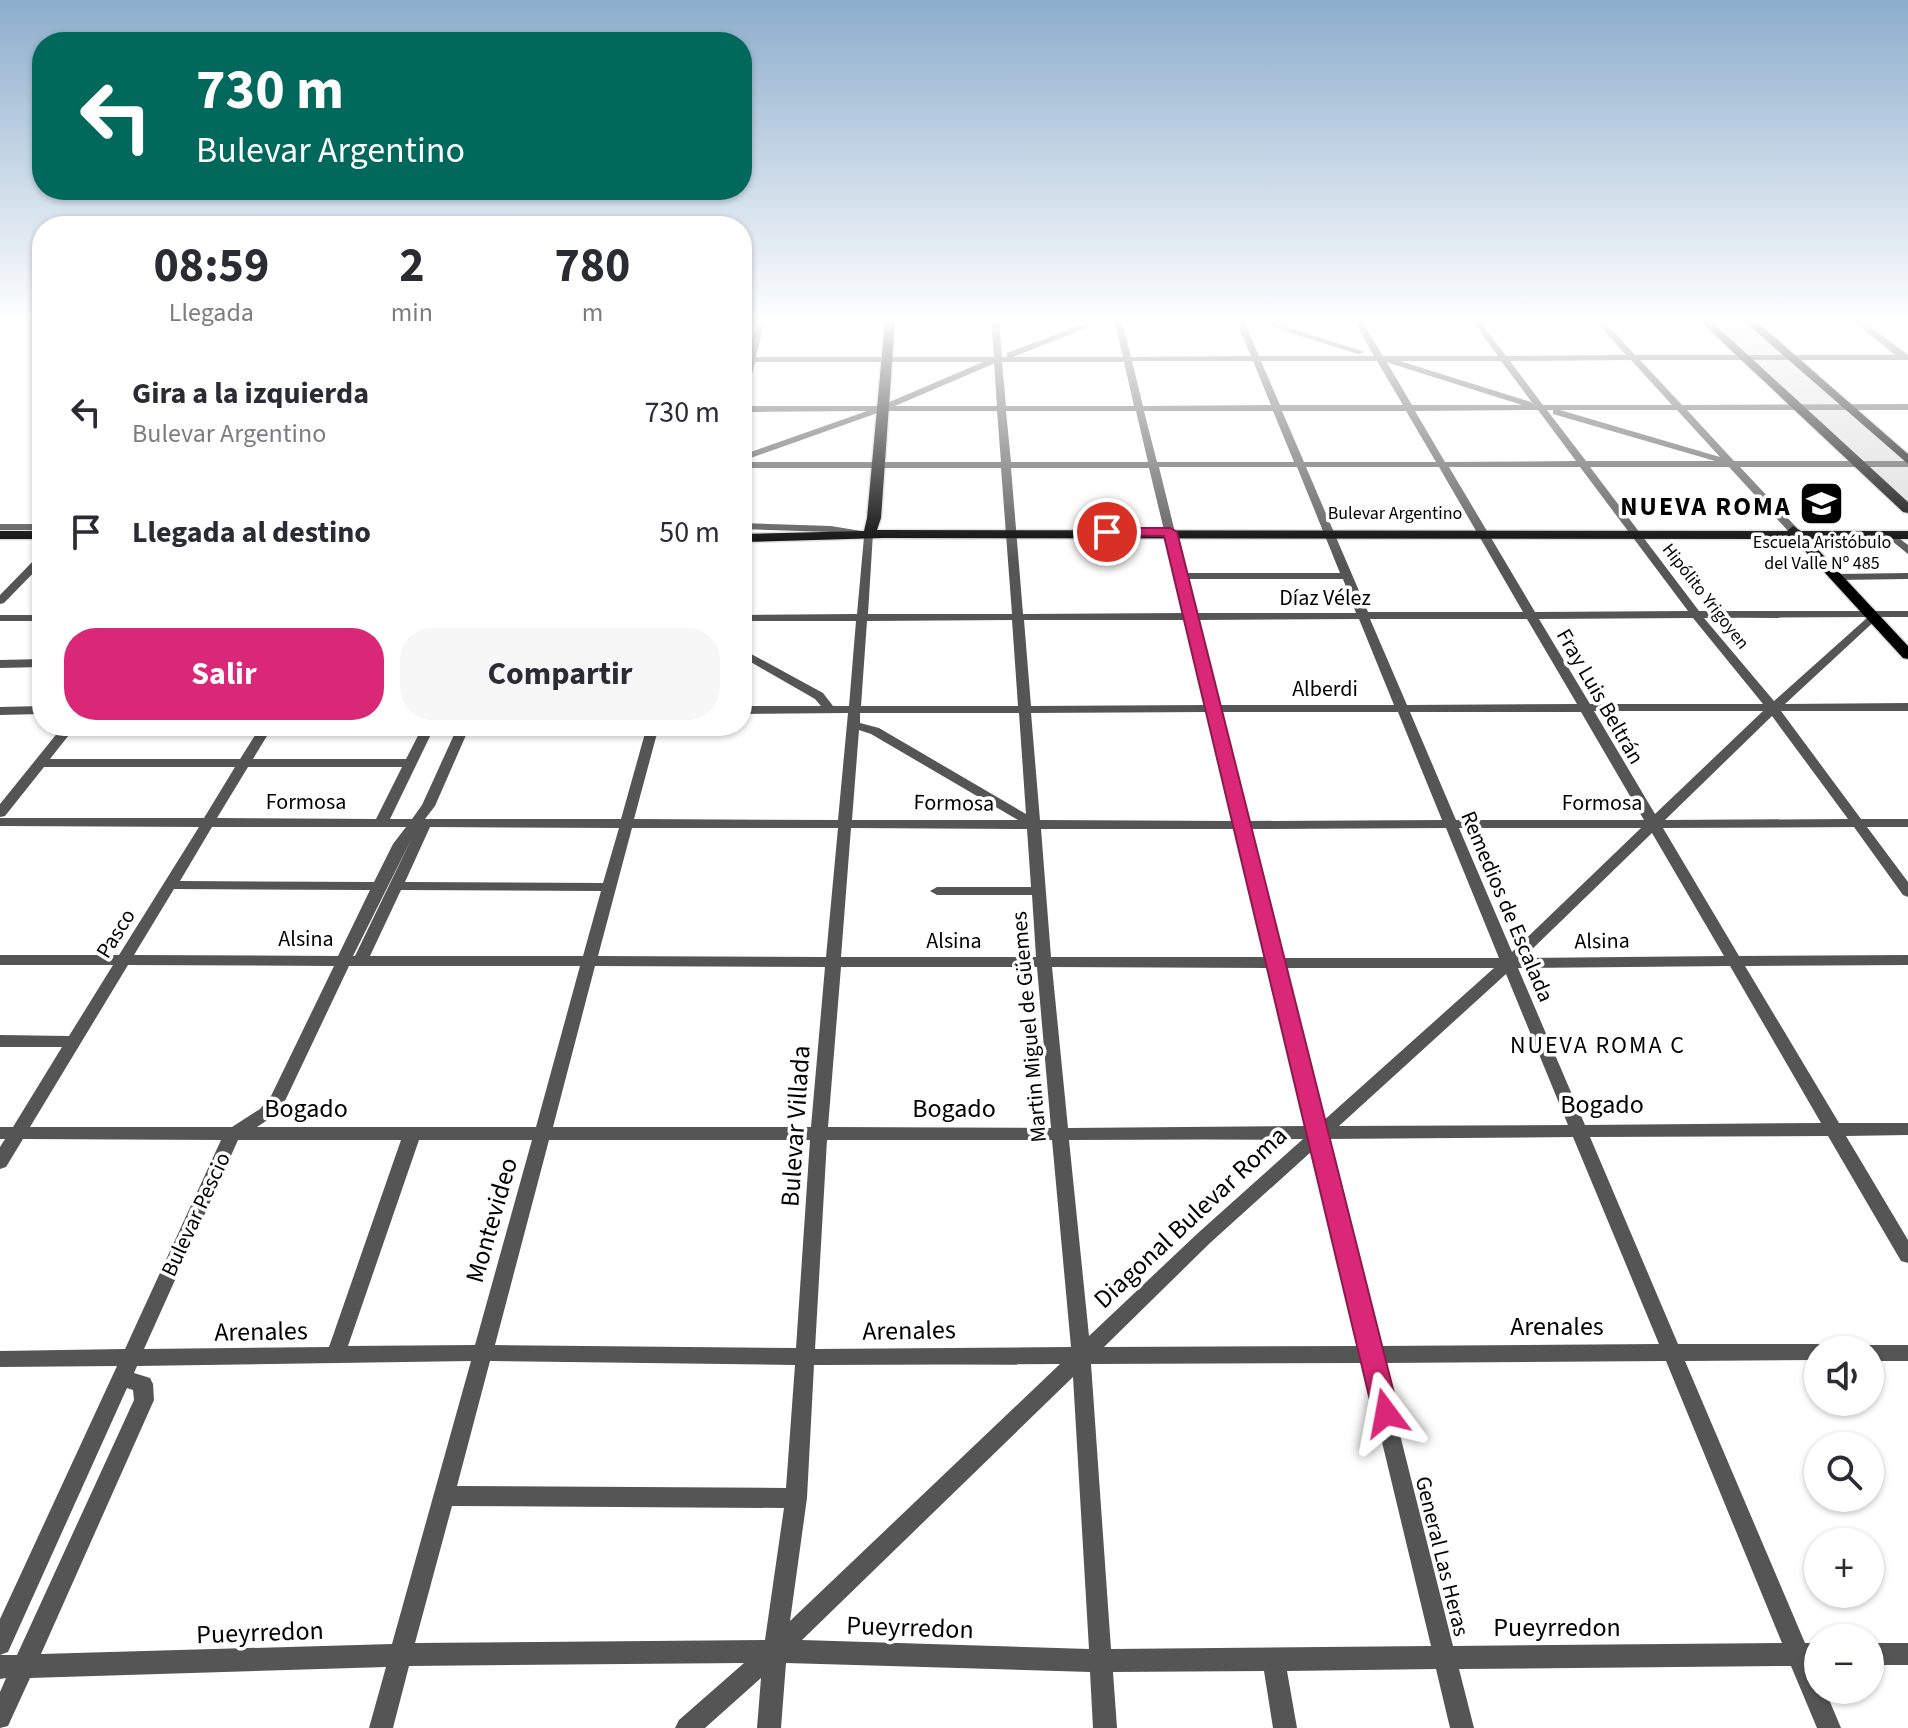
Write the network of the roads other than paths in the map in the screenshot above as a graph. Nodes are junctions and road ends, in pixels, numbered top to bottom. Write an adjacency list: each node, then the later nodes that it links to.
1 (881, 402): 13 (main road, Bulevar Villada)
2 (896, 402): 13 (street)
3 (1001, 402): 20 (street, Martin Miguel de Güemes)
4 (1138, 402): 21 (street, General Las Heras)
5 (1274, 402): 22 (street, Remedios de Escalada)
6 (1404, 402): 14 (street, Fray Luis Beltrán)
7 (1521, 402): 15 (street)
8 (1536, 402): 15 (street, Hipólito Yrigoyen)
9 (1673, 402): 16 (street)
10 (1793, 402): 17 (main road)
11 (1841, 402): 18 (main road)
12 (1908, 407): 18 (street)
13 (881, 408): 19 (street); 20 (street); 23 (street); 31 (main road, Bulevar Villada)
14 (1408, 408): 15 (street); 22 (street); 26 (street, Fray Luis Beltrán)
15 (1541, 408): 16 (street); 25 (street); 30 (street, Hipólito Yrigoyen)
16 (1679, 408): 17 (street); 25 (street)
17 (1800, 408): 18 (street); 27 (main road)
18 (1848, 408): 24 (main road)
19 (752, 409)
20 (1002, 409): 21 (street); 32 (street, Martin Miguel de Güemes)
21 (1140, 409): 22 (street); 33 (street, General Las Heras)
22 (1277, 409): 29 (street, Remedios de Escalada)
23 (752, 454)
24 (1908, 462): 27 (street)
25 (1730, 463): 27 (street); 30 (street); 39 (street)
26 (1441, 464): 29 (street); 30 (street); 45 (street, Fray Luis Beltrán)
27 (1861, 464): 34 (main road)
28 (752, 465): 31 (street)
29 (1300, 465): 33 (street); 44 (street, Remedios de Escalada)
30 (1584, 465): 46 (street, Hipólito Yrigoyen)
31 (875, 466): 32 (street); 38 (main road, Bulevar Villada)
32 (1006, 466): 33 (street); 42 (street, Martin Miguel de Güemes)
33 (1154, 466): 43 (street, General Las Heras)
34 (1908, 509)
35 (0, 527): 36 (street)
36 (32, 527)
37 (752, 528): 41 (street)
38 (874, 532): 41 (main road, Bulevar Argentino); 42 (main road, Bulevar Argentino); 68 (street, Bulevar Villada)
39 (1794, 532): 40 (main road, Bulevar Argentino); 46 (main road, Bulevar Argentino); 49 (main road, Bulevar Argentino); 56 (main road)
40 (1908, 532): 49 (main road, Bulevar Argentino)
41 (777, 533): 50 (main road, Bulevar Argentino)
42 (1012, 533): 43 (main road, Bulevar Argentino); 62 (street, Martin Miguel de Güemes)
43 (1170, 533): 44 (main road, Bulevar Argentino); 53 (street, General Las Heras)
44 (1329, 533): 45 (main road, Bulevar Argentino); 54 (street, Remedios de Escalada)
45 (1482, 533): 46 (main road, Bulevar Argentino); 60 (street, Fray Luis Beltrán)
46 (1634, 533): 59 (street, Hipólito Yrigoyen)
47 (0, 535): 48 (main road)
48 (32, 535)
49 (1891, 535): 51 (street)
50 (752, 537)
51 (1908, 551)
52 (32, 568): 57 (street)
53 (1181, 576): 54 (street); 63 (street, General Las Heras)
54 (1347, 576): 64 (street, Remedios de Escalada)
55 (1908, 576): 56 (street)
56 (1837, 577): 61 (main road)
57 (0, 601)
58 (1908, 614): 61 (street, Díaz Vélez)
59 (1696, 615): 60 (street, Díaz Vélez); 61 (street, Díaz Vélez); 78 (street, Hipólito Yrigoyen)
60 (1531, 616): 64 (street, Díaz Vélez); 73 (street, Fray Luis Beltrán)
61 (1872, 616): 69 (main road); 78 (street, Diagonal Bulevar Roma)
62 (1018, 617): 63 (street, Díaz Vélez); 68 (street, Díaz Vélez); 75 (street, Martin Miguel de Güemes)
63 (1191, 617): 64 (street, Díaz Vélez); 76 (street, General Las Heras)
64 (1364, 617): 77 (street, Remedios de Escalada)
65 (0, 618): 66 (street)
66 (32, 618)
67 (752, 618): 68 (street, Díaz Vélez)
68 (862, 619): 83 (street, Bulevar Villada)
69 (1908, 655)
70 (752, 658): 81 (street)
71 (32, 663): 72 (street)
72 (0, 664)
73 (1585, 707): 77 (street, Alberdi); 78 (street, Alberdi); 97 (street, Fray Luis Beltrán)
74 (1908, 707): 78 (street, Alberdi)
75 (1026, 708): 76 (street, Alberdi); 83 (street, Alberdi); 102 (street, Martin Miguel de Güemes)
76 (1214, 708): 77 (street, Alberdi); 104 (street, General Las Heras)
77 (1403, 708): 103 (street, Remedios de Escalada)
78 (1773, 708): 97 (street, Diagonal Bulevar Roma); 98 (street, Hipólito Yrigoyen)
79 (32, 710): 82 (street)
80 (752, 710): 81 (street, Alberdi)
81 (830, 710): 83 (street, Alberdi)
82 (0, 711)
83 (854, 718): 95 (street, Bulevar Villada); 102 (street)
84 (62, 736): 90 (street)
85 (261, 736): 89 (street, Pasco)
86 (424, 736): 91 (street)
87 (460, 736): 100 (street, Bulevar Pescio)
88 (650, 736): 101 (street, Montevideo)
89 (245, 762): 90 (street); 91 (street); 94 (street, Pasco)
90 (40, 763): 92 (street)
91 (409, 763): 96 (street)
92 (0, 813)
93 (0, 822): 94 (street, Formosa)
94 (208, 822): 96 (street, Formosa); 105 (street, Pasco)
95 (847, 822): 101 (street, Formosa); 102 (street, Formosa); 119 (street, Bulevar Villada)
96 (381, 823): 100 (street, Formosa)
97 (1652, 823): 98 (street, Formosa); 103 (street, Formosa); 118 (street, Fray Luis Beltrán); 121 (street, Diagonal Bulevar Roma)
98 (1856, 823): 99 (street, Formosa); 111 (street, Hipólito Yrigoyen)
99 (1908, 823)
100 (421, 824): 101 (street, Formosa); 106 (street, Bulevar Pescio); 107 (street)
101 (627, 824): 108 (street, Montevideo)
102 (1034, 824): 104 (street, Formosa); 110 (street, Martin Miguel de Güemes)
103 (1450, 824): 104 (street, Formosa); 121 (street, Remedios de Escalada)
104 (1242, 825): 120 (street, General Las Heras)
105 (170, 885): 106 (street); 112 (street, Pasco)
106 (379, 886): 116 (street, Bulevar Pescio)
107 (397, 886): 108 (street); 116 (street)
108 (609, 887): 114 (street, Montevideo)
109 (937, 891): 110 (street)
110 (1038, 891): 117 (street, Martin Miguel de Güemes)
111 (1908, 892)
112 (124, 959): 113 (street, Alsina); 116 (street, Alsina); 123 (street, Pasco)
113 (0, 960)
114 (589, 960): 116 (street, Alsina); 119 (street, Alsina); 130 (street, Montevideo)
115 (1908, 960): 118 (street, Alsina)
116 (352, 961): 133 (street, Bulevar Pescio)
117 (1044, 961): 119 (street, Alsina); 120 (street, Alsina); 132 (street, Martin Miguel de Güemes)
118 (1734, 961): 121 (street, Alsina); 124 (street, Fray Luis Beltrán)
119 (835, 962): 131 (street, Bulevar Villada)
120 (1274, 963): 121 (street, Alsina); 128 (street, General Las Heras)
121 (1509, 963): 126 (street, Remedios de Escalada); 128 (street, Diagonal Bulevar Roma)
122 (0, 1041): 123 (street)
123 (74, 1042): 127 (street, Pasco)
124 (1833, 1128): 125 (street, Bogado); 126 (street, Bogado); 135 (street, Fray Luis Beltrán)
125 (1908, 1129)
126 (1578, 1130): 128 (street, Bogado); 136 (street, Remedios de Escalada)
127 (9, 1133): 133 (street, Bogado); 134 (street, Pasco)
128 (1317, 1133): 132 (street, Bogado); 139 (street, General Las Heras); 142 (street, Diagonal Bulevar Roma)
129 (412, 1134): 130 (street, Bogado); 133 (street, Bogado); 143 (street)
130 (542, 1134): 131 (street, Bogado); 138 (street, Montevideo)
131 (819, 1134): 132 (street, Bogado); 144 (street, Bulevar Villada)
132 (1058, 1134): 142 (street, Martin Miguel de Güemes)
133 (232, 1135): 146 (street, Bulevar Pescio)
134 (0, 1162)
135 (1908, 1256)
136 (1671, 1351): 137 (street, Arenales); 139 (street, Arenales); 149 (street, Remedios de Escalada)
137 (1804, 1352)
138 (481, 1353): 143 (street, Arenales); 144 (street, Arenales); 147 (street, Montevideo)
139 (1372, 1353): 142 (street, Arenales); 156 (street, General Las Heras)
140 (1884, 1353): 141 (street)
141 (1908, 1353)
142 (1081, 1354): 144 (street, Arenales); 151 (street, Diagonal Bulevar Roma); 157 (street, Martin Miguel de Güemes)
143 (335, 1356): 146 (street, Arenales)
144 (805, 1357): 148 (street, Bulevar Villada)
145 (0, 1359): 146 (street, Arenales)
146 (126, 1369): 150 (street, Bulevar Pescio); 159 (street)
147 (444, 1496): 148 (street); 155 (street, Montevideo)
148 (796, 1498): 151 (street, Bulevar Villada)
149 (1804, 1643)
150 (0, 1644)
151 (775, 1651): 155 (street, Pueyrredon); 157 (street, Pueyrredon); 163 (street, Diagonal Bulevar Roma); 164 (street, Bulevar Villada)
152 (1804, 1654): 156 (street, Pueyrredon)
153 (1884, 1654): 154 (street)
154 (1908, 1654)
155 (400, 1655): 159 (street, Pueyrredon); 162 (street, Montevideo)
156 (1445, 1656): 158 (street, Pueyrredon); 167 (street, General Las Heras)
157 (1100, 1661): 158 (street, Pueyrredon); 165 (street, Martin Miguel de Güemes)
158 (1274, 1661): 166 (street)
159 (11, 1667): 161 (street)
160 (1823, 1704): 168 (street, Remedios de Escalada)
161 (0, 1718)
162 (381, 1728)
163 (687, 1728)
164 (769, 1728)
165 (1105, 1728)
166 (1285, 1728)
167 (1462, 1728)
168 (1829, 1728)

